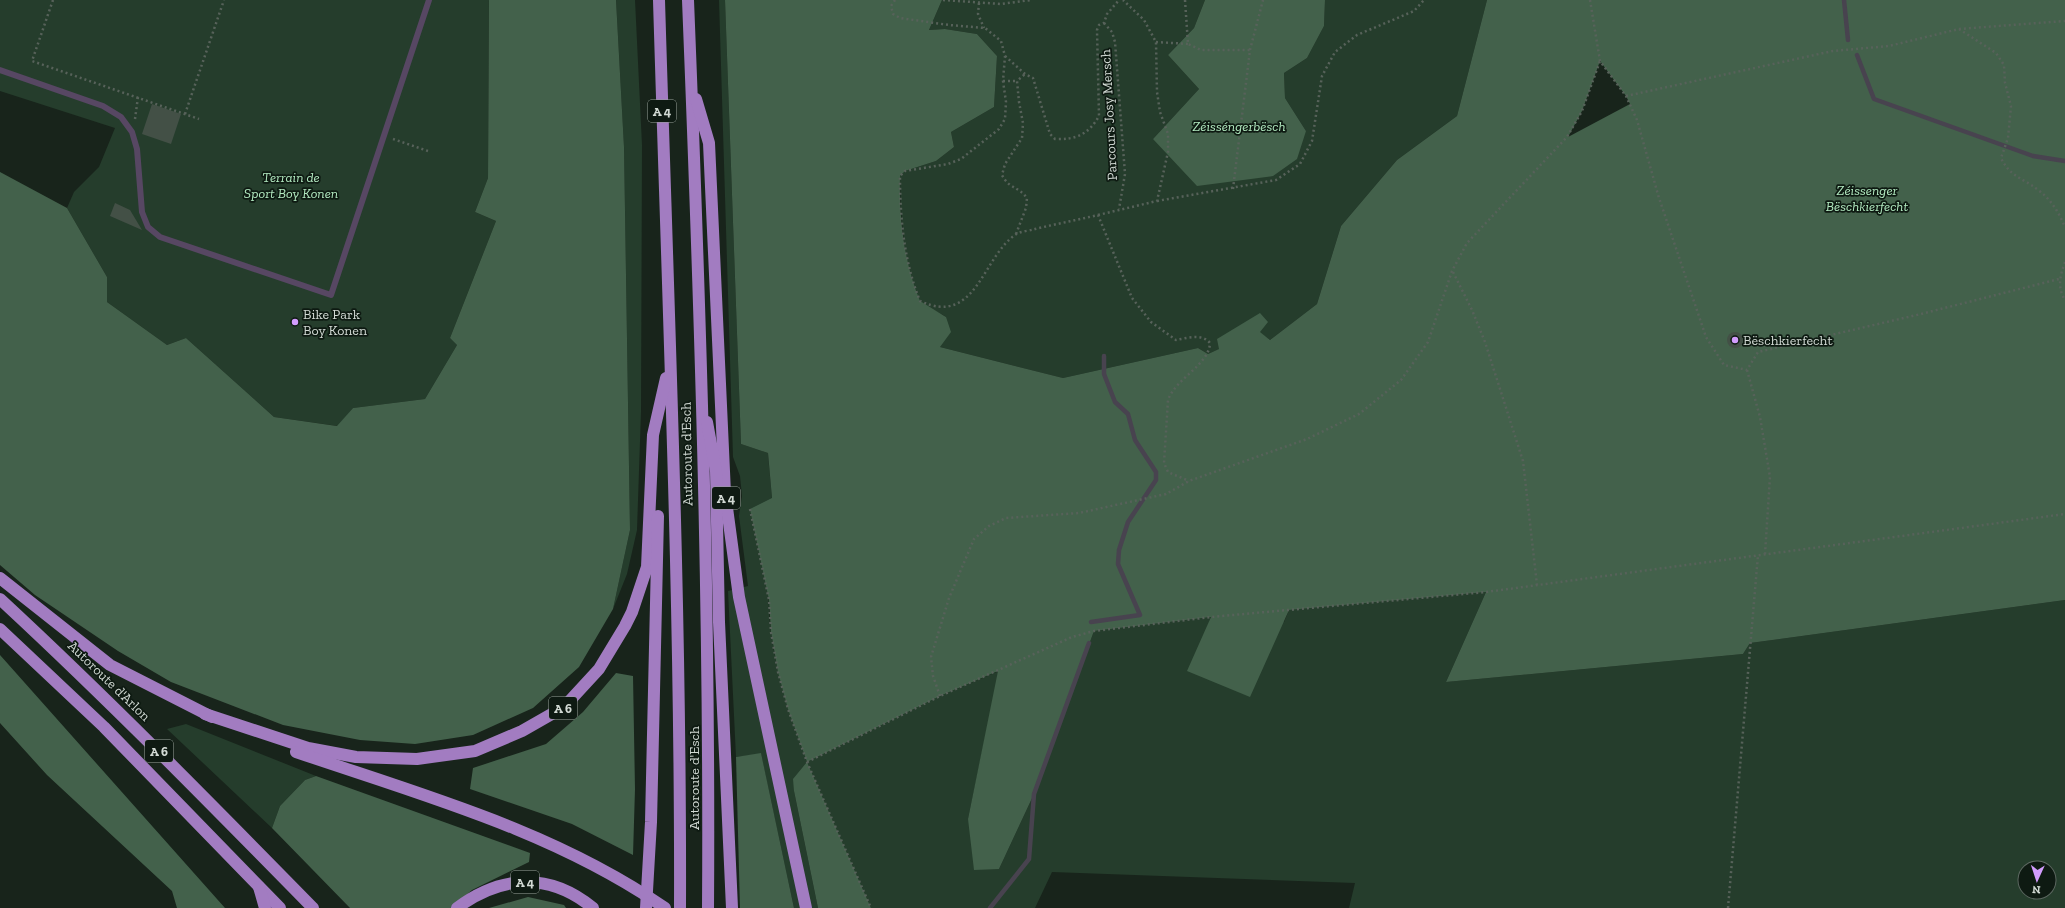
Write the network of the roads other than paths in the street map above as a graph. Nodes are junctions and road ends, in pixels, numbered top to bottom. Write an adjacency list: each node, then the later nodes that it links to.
1 (429, 0): 4 (lane)
2 (659, 0): 6 (highway, Autoroute d'Esch / A 4)
3 (688, 0): 5 (highway, Autoroute d'Esch / A 4)
4 (0, 70)
5 (691, 84): 7 (highway, Autoroute d'Esch / A 4); 23 (highway, A 4)
6 (670, 360): 11 (highway, A 6); 18 (highway); 20 (highway, Autoroute d'Esch / A 4)
7 (700, 380): 21 (highway, Autoroute d'Esch / A 4); 22 (highway, A 4)
8 (0, 578): 11 (highway, A 6)
9 (0, 599): 15 (highway, Autoroute d'Arlon / A 6)
10 (0, 629): 12 (highway, A 6)
11 (205, 714): 19 (highway, A 6)
12 (258, 884): 13 (highway); 14 (highway, A 6)
13 (265, 908)
14 (280, 908)
15 (313, 908)
16 (457, 908): 17 (highway, A 4)
17 (593, 908)
18 (646, 908)
19 (665, 908)
20 (680, 908)
21 (708, 908)
22 (732, 908)
23 (806, 908)

